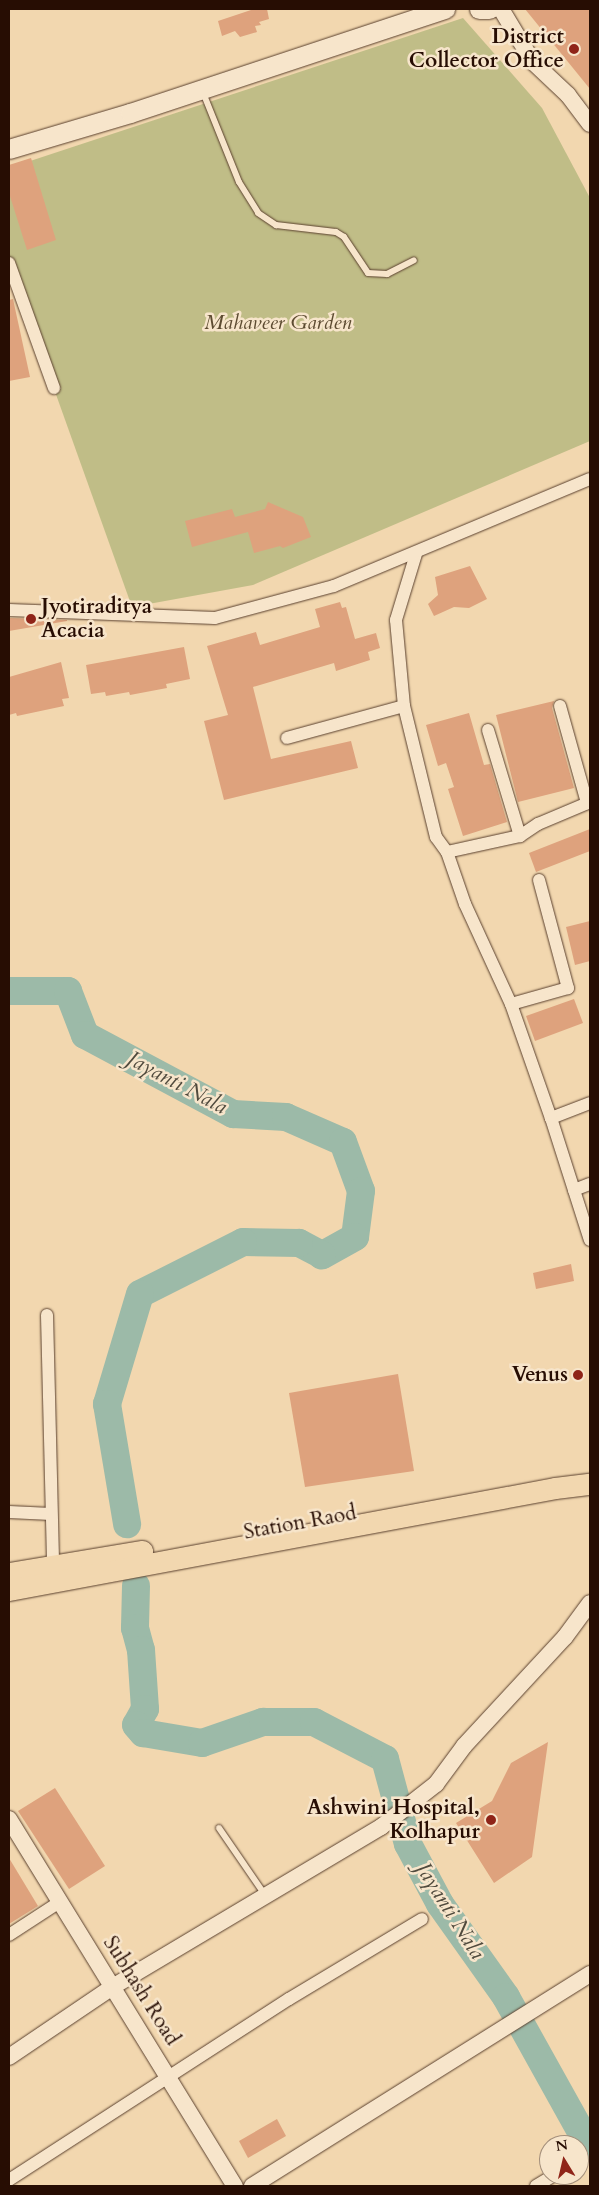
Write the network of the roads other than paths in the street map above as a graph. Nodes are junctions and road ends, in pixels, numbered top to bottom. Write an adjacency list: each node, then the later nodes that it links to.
1 (404, 9): 8 (main road)
2 (445, 9): 6 (main road)
3 (479, 9): 4 (main road)
4 (489, 9)
5 (501, 9): 7 (street)
6 (202, 89): 9 (main road); 10 (lane)
7 (590, 124)
8 (9, 138)
9 (9, 149)
10 (414, 260)
11 (9, 263): 12 (street)
12 (54, 388)
13 (590, 479): 14 (street)
14 (416, 554): 15 (street); 16 (street)
15 (9, 610)
16 (404, 706): 19 (street); 22 (street)
17 (560, 706): 20 (street)
18 (488, 730): 21 (street)
19 (287, 738)
20 (589, 802): 21 (street)
21 (520, 836): 22 (street)
22 (447, 852): 24 (street)
23 (539, 880): 24 (street)
24 (511, 1004): 26 (street)
25 (590, 1103): 26 (street)
26 (551, 1118): 28 (street)
27 (590, 1184): 28 (street)
28 (574, 1190): 29 (street)
29 (590, 1240)
30 (47, 1316): 34 (street)
31 (590, 1472): 35 (highway, Station Raod)
32 (590, 1484): 37 (highway)
33 (9, 1512): 34 (street)
34 (51, 1514): 35 (street)
35 (53, 1565): 36 (highway, Station Raod)
36 (9, 1573)
37 (9, 1590)
38 (590, 1603): 41 (street)
39 (9, 1819): 42 (street, Subhash Road)
40 (219, 1828): 41 (lane)
41 (266, 1896): 46 (street)
42 (58, 1903): 44 (street); 46 (street, Subhash Road)
43 (422, 1919): 48 (street)
44 (9, 1935)
45 (590, 1974): 51 (street)
46 (114, 1986): 47 (street); 48 (street, Subhash Road)
47 (9, 2057)
48 (170, 2076): 49 (street); 50 (street, Subhash Road)
49 (9, 2180)
50 (235, 2186)
51 (252, 2186)

